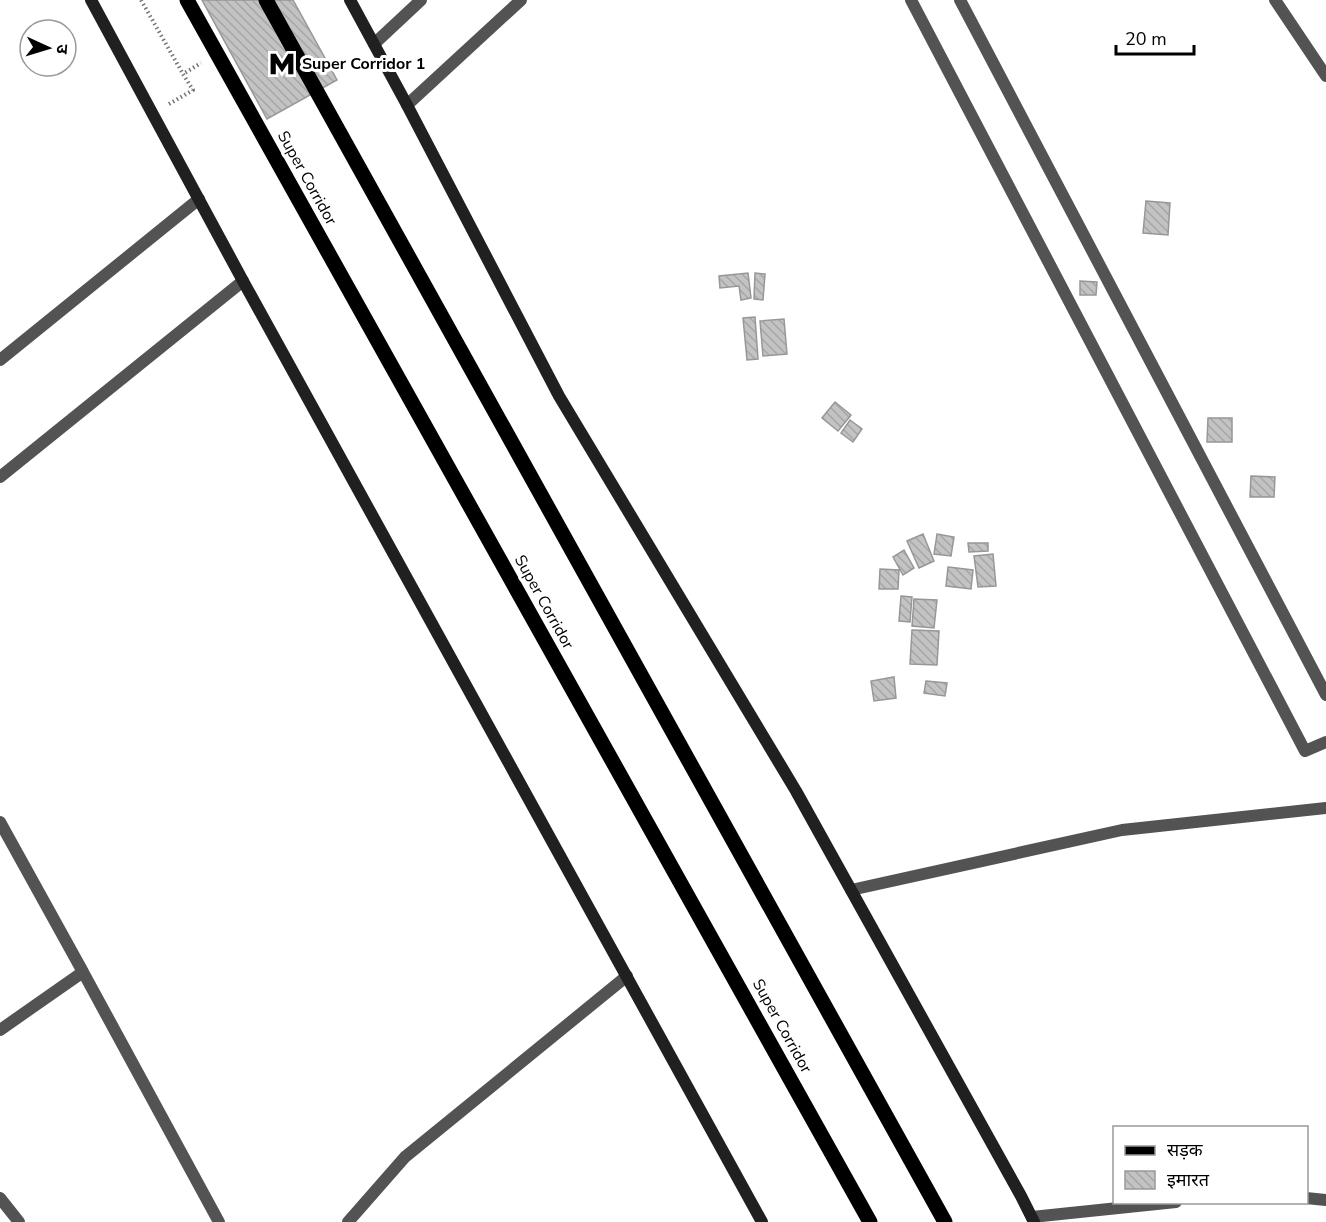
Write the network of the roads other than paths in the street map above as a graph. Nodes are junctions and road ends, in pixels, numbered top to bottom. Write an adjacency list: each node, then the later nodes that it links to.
1 (91, 0): 13 (street)
2 (187, 0): 34 (main road, Super Corridor)
3 (266, 0): 35 (main road)
4 (350, 0): 10 (street)
5 (421, 0): 10 (street)
6 (521, 0): 12 (street)
7 (912, 0): 18 (street)
8 (960, 0): 17 (street)
9 (1275, 0): 11 (street)
10 (374, 44): 12 (street)
11 (1326, 76)
12 (407, 105): 21 (street)
13 (199, 199): 14 (street); 15 (street)
14 (243, 281): 16 (street); 23 (street)
15 (0, 360)
16 (0, 477)
17 (1326, 695)
18 (1326, 742)
19 (1326, 808): 21 (street)
20 (0, 822): 22 (street)
21 (851, 890): 29 (street)
22 (83, 972): 24 (street); 31 (street)
23 (627, 976): 32 (street); 33 (street)
24 (0, 1030)
25 (0, 1198): 30 (street)
26 (1308, 1198): 27 (street)
27 (1326, 1200)
28 (1168, 1204): 29 (street)
29 (1033, 1220)
30 (19, 1222)
31 (219, 1222)
32 (348, 1222)
33 (762, 1222)
34 (870, 1222)
35 (945, 1222)

